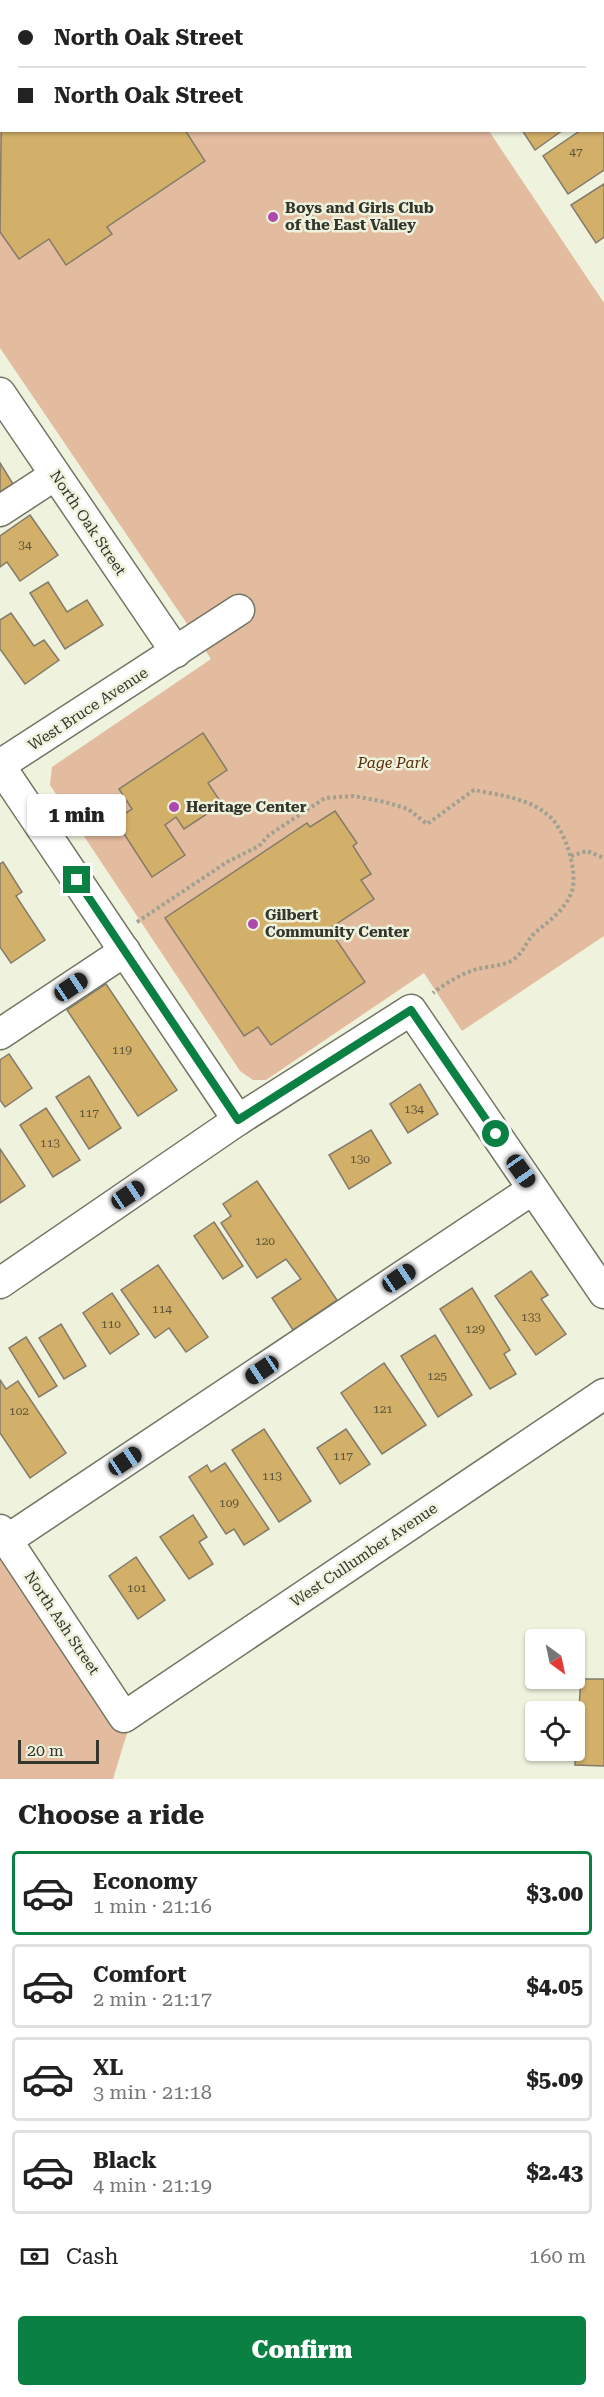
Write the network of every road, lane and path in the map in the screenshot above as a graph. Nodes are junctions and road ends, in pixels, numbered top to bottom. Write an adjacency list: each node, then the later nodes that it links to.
1 (0, 393): 2 (street, North Oak Street)
2 (55, 475): 3 (street); 5 (street, North Oak Street)
3 (0, 511)
4 (239, 610): 5 (street, West Bruce Avenue)
5 (176, 652): 6 (street, West Bruce Avenue)
6 (0, 766): 9 (street)
7 (571, 856): 8 (path); 9 (path); 10 (path)
8 (604, 858)
9 (120, 944): 11 (street); 12 (street)
10 (411, 1010): 12 (street); 13 (street)
11 (0, 1034)
12 (238, 1120): 14 (street)
13 (533, 1189): 15 (street); 17 (street)
14 (0, 1283)
15 (604, 1293)
16 (604, 1394): 18 (street, West Cullumber Avenue)
17 (4, 1535): 18 (street, North Ash Street)
18 (124, 1717)

